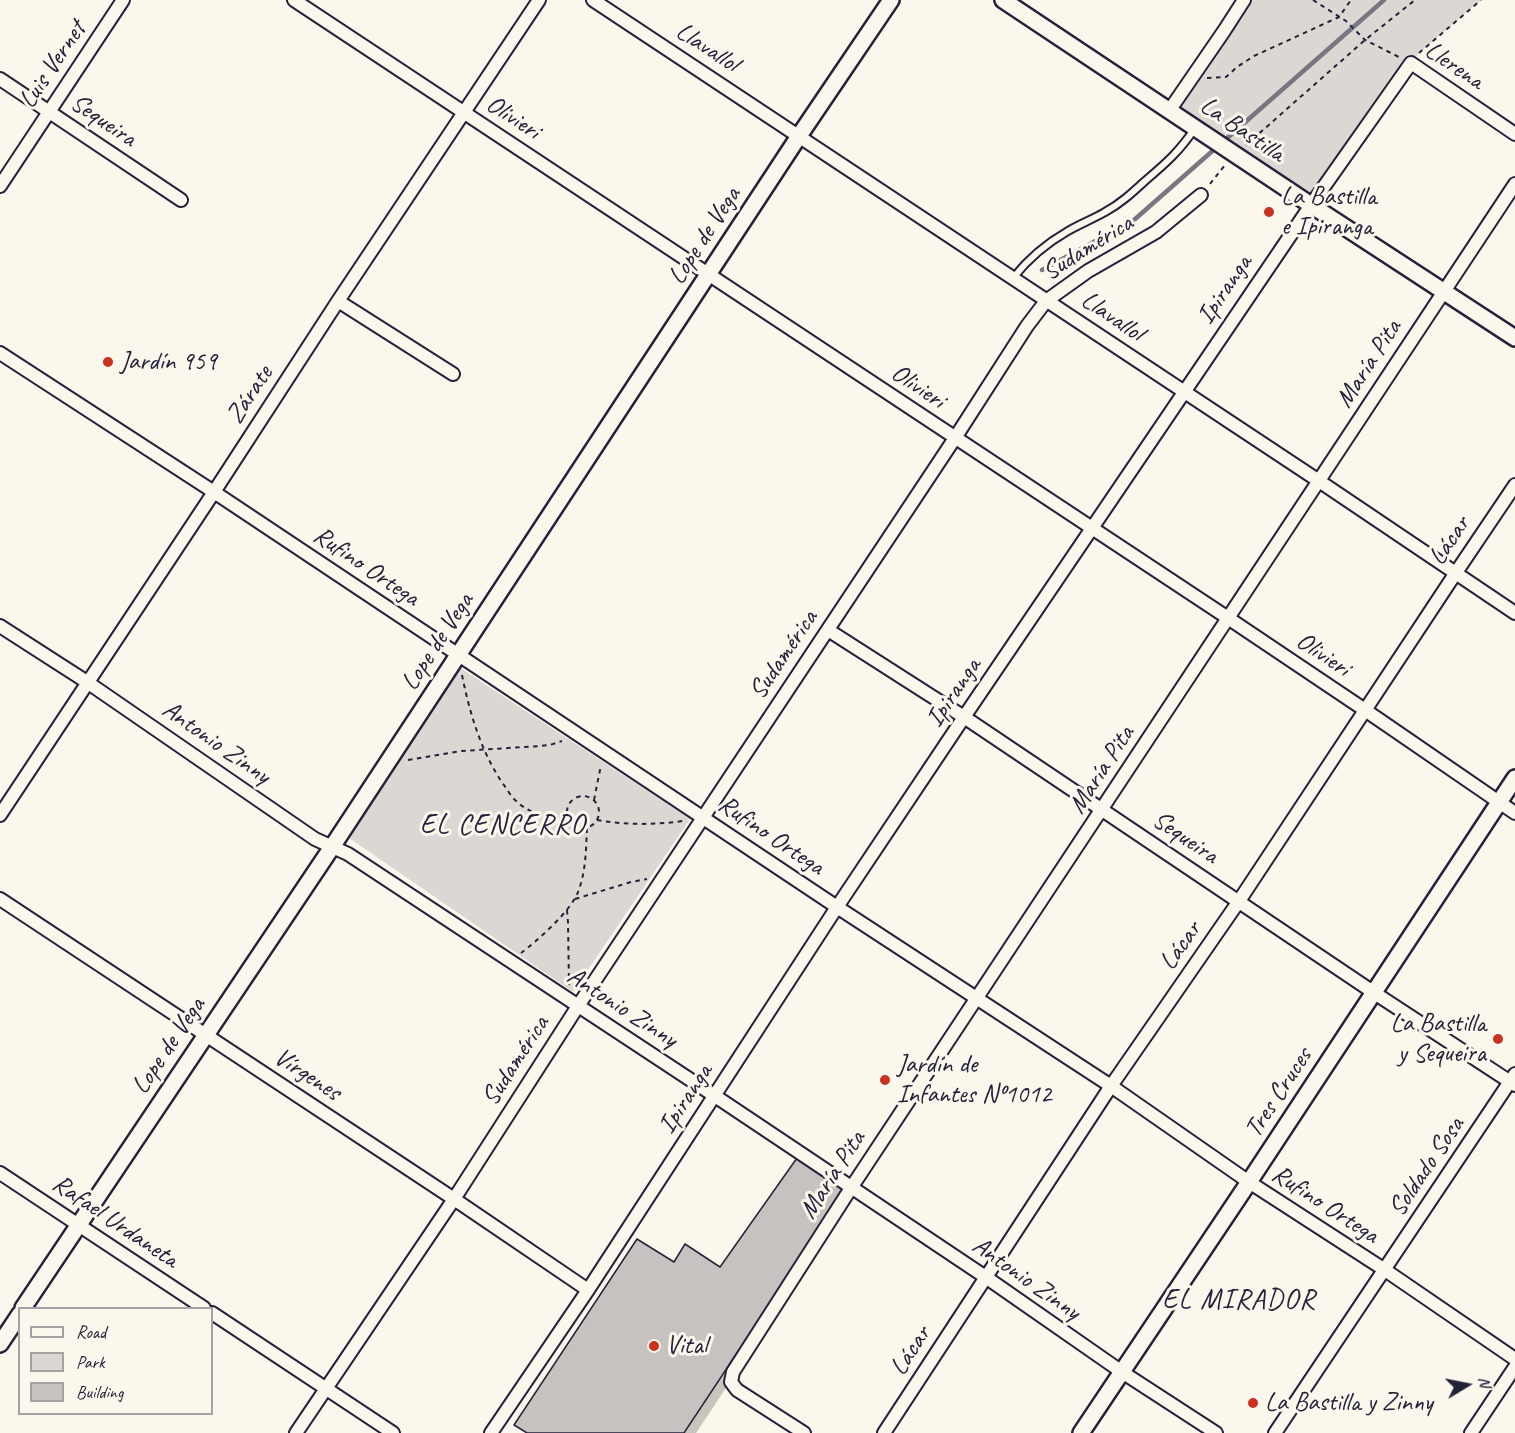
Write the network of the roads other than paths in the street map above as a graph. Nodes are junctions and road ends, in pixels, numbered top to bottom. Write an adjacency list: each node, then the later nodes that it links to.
1 (123, 0): 11 (street, Luis Vernet)
2 (294, 0): 12 (street, Olivieri)
3 (539, 0): 12 (street, Zárate)
4 (593, 0): 15 (street, Llavallol)
5 (891, 0): 15 (street, Lope de Vega)
6 (1003, 0): 10 (street, La Bastilla)
7 (1244, 0): 10 (street)
8 (1411, 63): 14 (street, Llerena); 20 (street, Ipiranga)
9 (0, 79): 11 (street, Sequeira)
10 (1169, 111): 13 (street, La Bastilla)
11 (48, 112): 17 (street, Luis Vernet); 19 (street, Sequeira)
12 (465, 113): 21 (street, Olivieri); 24 (street, Zárate)
13 (1195, 128): 20 (street, La Bastilla); 22 (lane, Sudamérica)
14 (1515, 135)
15 (799, 136): 21 (street, Lope de Vega); 22 (street, Llavallol)
16 (1515, 184): 23 (street, María Pita)
17 (0, 186)
18 (1201, 195): 25 (street, Sudamérica)
19 (181, 200)
20 (1311, 205): 23 (street, La Bastilla); 29 (street, Ipiranga)
21 (708, 274): 30 (street, Olivieri); 40 (street, Lope de Vega)
22 (1012, 278): 25 (street, Llavallol)
23 (1444, 292): 26 (street, La Bastilla); 31 (street, María Pita)
24 (338, 301): 28 (street); 33 (street, Zárate)
25 (1046, 301): 29 (street, Llavallol); 30 (street, Sudamérica)
26 (1515, 338)
27 (0, 352): 33 (street, Rufino Ortega)
28 (453, 374)
29 (1183, 392): 31 (street, Llavallol); 34 (street, Ipiranga)
30 (955, 438): 34 (street, Olivieri); 39 (street, Sudamérica)
31 (1319, 481): 35 (street, Llavallol); 37 (street, María Pita)
32 (1515, 485): 35 (street, Lácar)
33 (214, 492): 40 (street, Rufino Ortega); 41 (street, Zárate)
34 (1092, 528): 37 (street, Olivieri); 43 (street, Ipiranga)
35 (1455, 574): 36 (street, Llavallol); 42 (street, Lácar)
36 (1515, 613)
37 (1228, 618): 42 (street, Olivieri); 46 (street, María Pita)
38 (0, 626): 41 (street, Antonio Zinny)
39 (828, 630): 43 (street, Sequeira); 49 (street, Sudamérica)
40 (458, 655): 49 (street, Rufino Ortega); 50 (street, Lope de Vega)
41 (87, 682): 48 (street, Zárate); 50 (street, Antonio Zinny)
42 (1365, 710): 45 (street, Olivieri); 52 (street, Lácar)
43 (964, 717): 46 (street, Sequeira); 53 (street, Ipiranga)
44 (1515, 778): 45 (street, Tres Cruces)
45 (1499, 802): 47 (street, Olivieri); 54 (street, Tres Cruces)
46 (1103, 809): 52 (street, Sequeira); 55 (street, María Pita)
47 (1515, 813)
48 (0, 814)
49 (703, 818): 53 (street, Rufino Ortega); 56 (street, Sudamérica)
50 (332, 846): 56 (street, Antonio Zinny); 57 (street, Lope de Vega)
51 (0, 899): 57 (street, Vírgenes)
52 (1239, 901): 54 (street, Sequeira); 59 (street, Lácar)
53 (837, 907): 55 (street, Rufino Ortega); 60 (street, Ipiranga)
54 (1373, 992): 58 (street, Sequeira); 62 (street, Tres Cruces)
55 (977, 999): 59 (street, Rufino Ortega); 63 (street, María Pita)
56 (578, 1006): 60 (street, Antonio Zinny); 64 (street, Sudamérica)
57 (206, 1035): 64 (street, Vírgenes); 65 (street, Lope de Vega)
58 (1513, 1080): 66 (street, Soldado Sosa)
59 (1111, 1086): 62 (street, Rufino Ortega); 67 (street, Lácar)
60 (715, 1096): 63 (street, Antonio Zinny); 68 (street, Ipiranga)
61 (0, 1173): 65 (street, Rafael Urdaneta)
62 (1249, 1182): 66 (street, Rufino Ortega); 76 (street, Tres Cruces)
63 (851, 1188): 67 (street, Antonio Zinny); 81 (street, María Pita)
64 (454, 1199): 68 (street, Vírgenes); 77 (street, Sudamérica)
65 (78, 1225): 69 (street, Lope de Vega); 70 (street, Rafael Urdaneta)
66 (1385, 1270): 74 (street, Rufino Ortega); 85 (street, Soldado Sosa)
67 (987, 1278): 76 (street, Antonio Zinny); 82 (street, Lácar)
68 (588, 1290): 80 (street, Ipiranga)
69 (24, 1307)
70 (202, 1307)
71 (213, 1314): 77 (street)
72 (18, 1317): 73 (street)
73 (0, 1344)
74 (1515, 1359)
75 (1515, 1367): 86 (street)
76 (1122, 1372): 83 (street, Tres Cruces); 84 (street, Antonio Zinny)
77 (326, 1389): 78 (street, Sudamérica); 79 (street)
78 (296, 1433)
79 (393, 1433)
80 (491, 1433)
81 (804, 1433)
82 (884, 1433)
83 (1081, 1433)
84 (1216, 1433)
85 (1275, 1433)
86 (1471, 1433)

